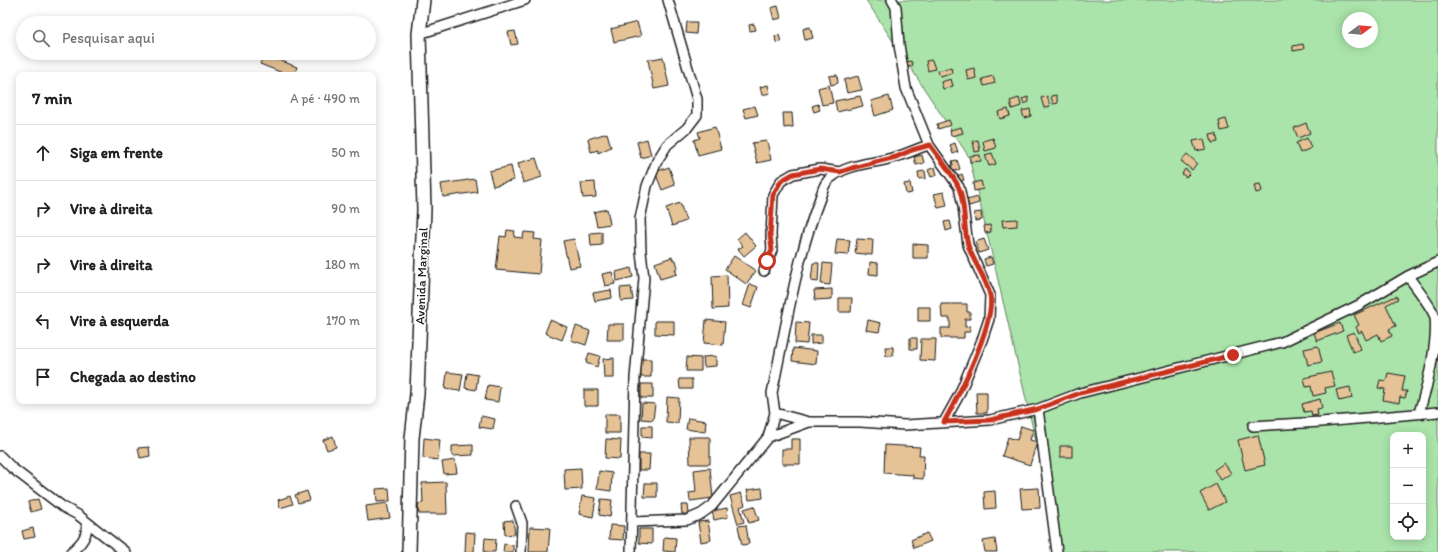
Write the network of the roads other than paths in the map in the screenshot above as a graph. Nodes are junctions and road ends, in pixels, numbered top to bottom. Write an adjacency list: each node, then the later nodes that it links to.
1 (423, 0): 5 (street, Avenida Marginal)
2 (525, 0): 5 (street)
3 (668, 0): 22 (street)
4 (892, 0): 6 (street)
5 (419, 34): 25 (street, Avenida Marginal)
6 (930, 145): 7 (street); 16 (street)
7 (840, 172): 9 (street); 13 (street)
8 (1438, 262): 10 (street)
9 (764, 271)
10 (1408, 276): 11 (street); 14 (street)
11 (1038, 409): 16 (street); 28 (street)
12 (1438, 412): 14 (street)
13 (775, 413): 15 (street); 18 (street)
14 (1419, 413): 17 (street)
15 (809, 422): 16 (street); 18 (street)
16 (944, 422)
17 (1253, 426)
18 (768, 437): 22 (street)
19 (0, 456): 21 (street)
20 (516, 506): 26 (street)
21 (86, 522): 23 (street); 24 (street)
22 (632, 522): 27 (street)
23 (71, 552)
24 (125, 552)
25 (409, 552)
26 (521, 552)
27 (631, 552)
28 (1057, 552)

